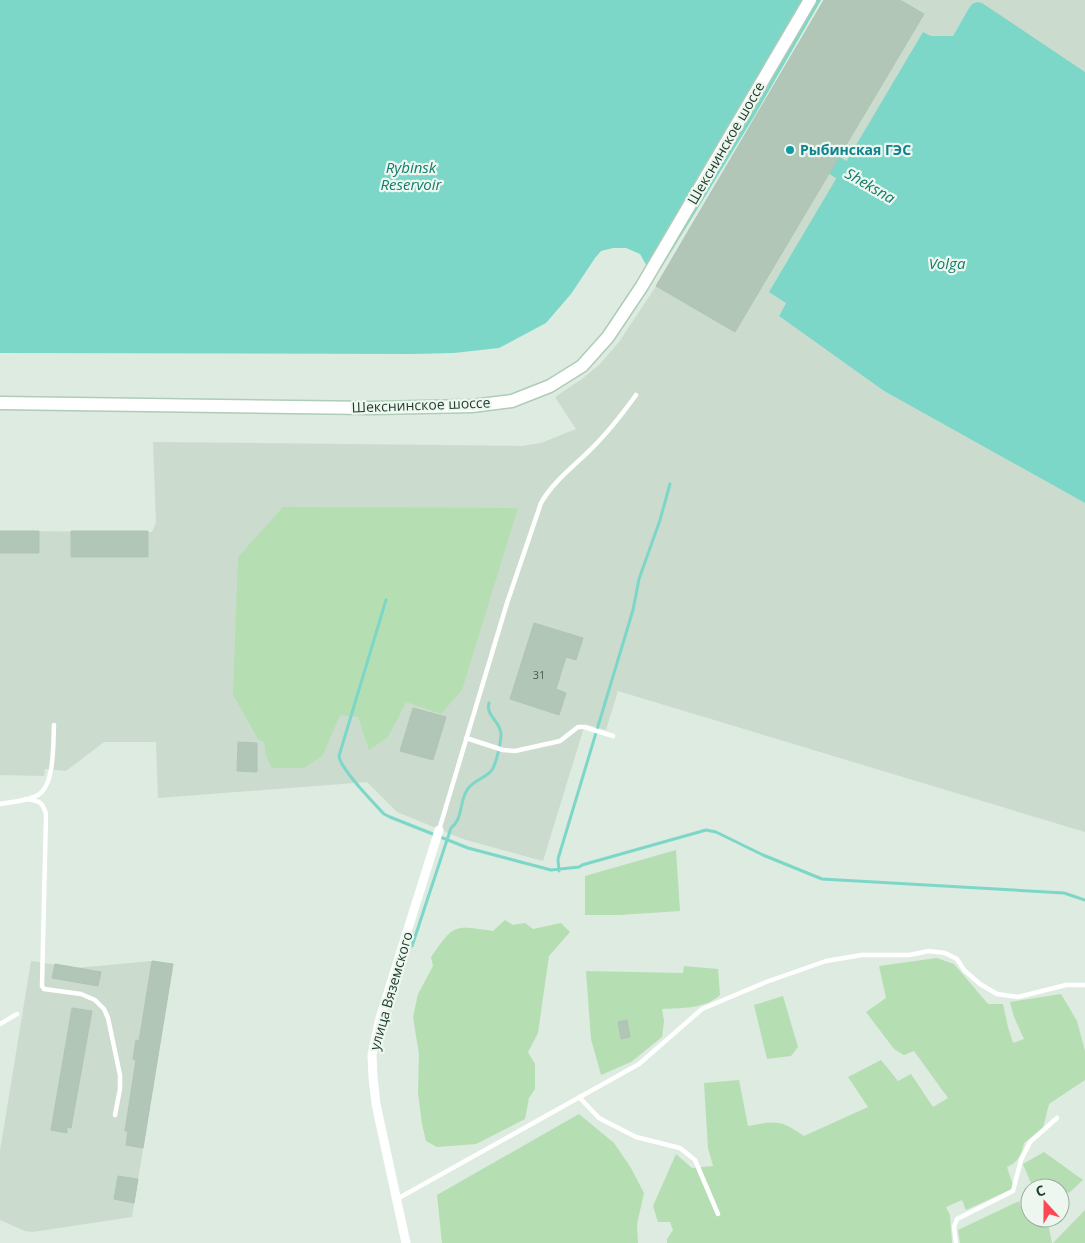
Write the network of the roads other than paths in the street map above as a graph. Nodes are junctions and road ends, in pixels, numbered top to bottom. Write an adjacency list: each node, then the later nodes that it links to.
1 (810, 0): 3 (main road, Шекснинское шоссе)
2 (636, 395): 6 (lane)
3 (0, 403)
4 (54, 725): 7 (lane)
5 (613, 736): 6 (lane)
6 (466, 738): 9 (lane)
7 (25, 799): 8 (lane); 14 (lane)
8 (0, 804)
9 (439, 830): 16 (street, улица Вяземского)
10 (1085, 985): 13 (lane)
11 (17, 1014): 12 (lane)
12 (0, 1024)
13 (579, 1096): 16 (lane); 17 (lane)
14 (115, 1116)
15 (1057, 1118): 19 (lane)
16 (397, 1199): 18 (street, улица Вяземского)
17 (718, 1214)
18 (406, 1243)
19 (956, 1243)

